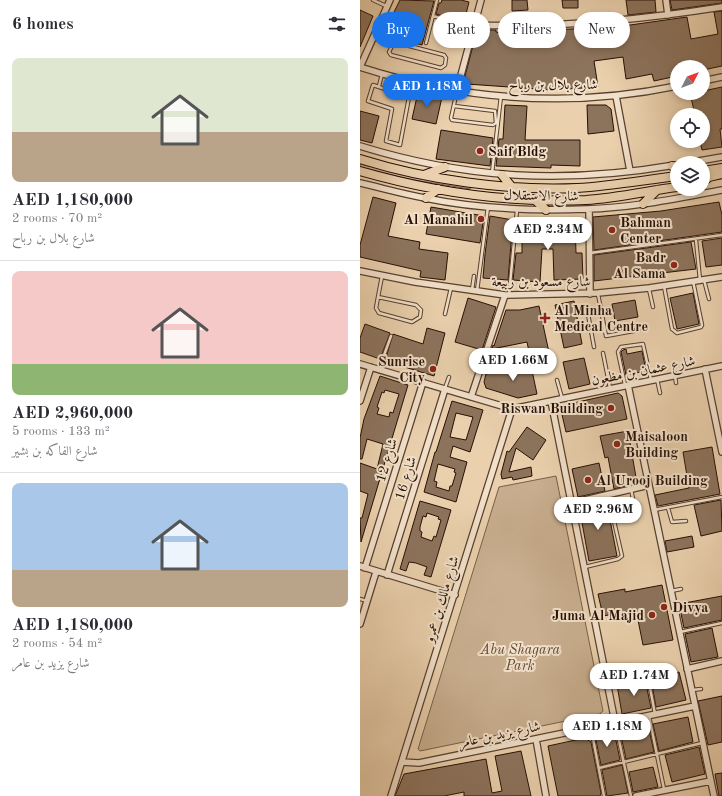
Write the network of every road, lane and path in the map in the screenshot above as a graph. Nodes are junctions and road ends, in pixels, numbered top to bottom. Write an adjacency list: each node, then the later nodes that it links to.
1 (373, 0): 6 (lane)
2 (390, 0): 6 (street)
3 (437, 0): 9 (lane)
4 (481, 0): 10 (street)
5 (666, 0): 12 (street)
6 (387, 7): 8 (street)
7 (722, 7): 12 (street)
8 (385, 12)
9 (434, 12)
10 (478, 12)
11 (433, 16): 15 (lane)
12 (668, 16): 13 (street)
13 (490, 26)
14 (372, 39): 18 (street)
15 (426, 43)
16 (392, 44): 16 (lane)
17 (468, 48): 24 (street)
18 (360, 67): 19 (street, شارع بلال بن رباح)
19 (382, 74): 22 (lane); 24 (street, شارع بلال بن رباح)
20 (722, 77): 21 (street)
21 (710, 80)
22 (379, 86): 22 (lane)
23 (670, 87): 26 (street, شارع بلال بن رباح)
24 (457, 90): 25 (street, شارع بلال بن رباح); 27 (lane)
25 (501, 96): 26 (street, شارع بلال بن رباح); 38 (lane)
26 (616, 96): 36 (street)
27 (454, 106): 27 (lane)
28 (360, 146): 32 (street, شارع الاستقلال)
29 (722, 157): 30 (street)
30 (710, 159)
31 (360, 160): 39 (main road, شارع الاستقلال)
32 (445, 167): 38 (street, شارع الاستقلال); 39 (main road)
33 (670, 167): 36 (street, شارع الاستقلال)
34 (722, 170): 37 (main road); 41 (main road)
35 (360, 171): 49 (main road, شارع الاستقلال)
36 (630, 171): 40 (street, شارع الاستقلال)
37 (710, 171)
38 (492, 174): 40 (street, شارع الاستقلال)
39 (423, 175): 46 (main road, شارع الاستقلال)
40 (502, 175): 46 (main road)
41 (710, 176)
42 (670, 177): 47 (main road, شارع الاستقلال)
43 (722, 180): 44 (main road)
44 (710, 181)
45 (360, 183): 52 (street, شارع الاستقلال)
46 (511, 186): 47 (main road, شارع الاستقلال)
47 (528, 187): 53 (main road)
48 (670, 188): 50 (main road, شارع الاستقلال)
49 (438, 189): 52 (main road); 53 (main road, شارع الاستقلال)
50 (656, 190): 54 (main road, شارع الاستقلال); 55 (main road)
51 (722, 190): 55 (street, شارع الاستقلال)
52 (426, 198): 56 (street, شارع الاستقلال)
53 (496, 198): 54 (main road, شارع الاستقلال)
54 (534, 200): 59 (main road)
55 (643, 204): 58 (street, شارع الاستقلال)
56 (488, 207): 57 (street, شارع الاستقلال); 72 (lane)
57 (517, 209): 59 (street, شارع الاستقلال); 75 (lane)
58 (589, 209): 59 (street, شارع الاستقلال); 62 (street)
59 (546, 210)
60 (722, 235): 61 (lane)
61 (696, 240): 62 (lane); 67 (lane)
62 (589, 253): 74 (street)
63 (360, 271): 64 (street, شارع مسعود بن ربيعة)
64 (382, 276): 70 (street, شارع مسعود بن ربيعة); 76 (lane)
65 (474, 276): 72 (lane)
66 (722, 277): 67 (street, شارع مسعود بن ربيعة)
67 (702, 280): 68 (street, شارع مسعود بن ربيعة); 77 (lane)
68 (694, 282): 69 (street, شارع مسعود بن ربيعة); 69 (lane)
69 (664, 286): 71 (street, شارع مسعود بن ربيعة)
70 (451, 288): 72 (street, شارع مسعود بن ربيعة); 80 (lane)
71 (649, 288): 73 (street, شارع مسعود بن ربيعة); 78 (lane)
72 (474, 291): 75 (street, شارع مسعود بن ربيعة)
73 (598, 293): 74 (street, شارع مسعود بن ربيعة); 79 (lane)
74 (590, 294): 75 (street, شارع مسعود بن ربيعة)
75 (507, 295): 91 (street)
76 (378, 297): 76 (lane)
77 (709, 299)
78 (653, 307)
79 (600, 309): 81 (lane); 83 (lane)
80 (445, 314)
81 (639, 330)
82 (391, 336): 90 (lane)
83 (594, 347)
84 (603, 353): 100 (lane)
85 (360, 364): 88 (street, شارع عثمان بن مظعون)
86 (496, 365): 91 (lane)
87 (722, 366): 89 (street, شارع عثمان بن مظعون)
88 (370, 367): 90 (street, شارع عثمان بن مظعون); 104 (street)
89 (705, 369): 92 (street, شارع عثمان بن مظعون); 107 (street)
90 (379, 370): 96 (street, شارع عثمان بن مظعون)
91 (480, 370): 102 (street)
92 (675, 376): 95 (street, شارع عثمان بن مظعون); 97 (lane)
93 (449, 377): 99 (lane)
94 (557, 380): 103 (lane)
95 (654, 380): 98 (street, شارع عثمان بن مظعون); 98 (lane); 101 (lane)
96 (423, 382): 99 (street, شارع عثمان بن مظعون); 117 (street, شارع 12)
97 (676, 383)
98 (627, 385): 100 (street, شارع عثمان بن مظعون); 108 (street)
99 (445, 389): 102 (street, شارع عثمان بن مظعون); 120 (street, شارع 16)
100 (610, 389): 103 (street, شارع عثمان بن مظعون)
101 (660, 393)
102 (471, 397): 106 (street, شارع عثمان بن مظعون)
103 (562, 398): 105 (street, شارع عثمان بن مظعون)
104 (360, 401)
105 (551, 401): 106 (street, شارع عثمان بن مظعون); 112 (street)
106 (512, 409): 123 (street, شارع مالك بن عمرو)
107 (722, 452)
108 (649, 485): 109 (street); 115 (street)
109 (631, 490): 110 (street); 113 (lane)
110 (608, 495): 112 (street); 118 (lane)
111 (722, 497): 114 (lane)
112 (572, 503): 118 (street)
113 (634, 504)
114 (668, 508): 115 (lane); 116 (lane)
115 (654, 510): 122 (street)
116 (686, 521)
117 (363, 567): 119 (street)
118 (584, 567): 136 (street)
119 (376, 572): 120 (street); 125 (street)
120 (387, 575): 123 (street)
121 (681, 589): 122 (lane)
122 (671, 592): 128 (street)
123 (455, 595): 141 (street, شارع مالك بن عمرو)
124 (360, 599): 125 (lane)
125 (367, 602): 127 (street)
126 (722, 623): 128 (lane)
127 (360, 624)
128 (680, 632): 130 (street)
129 (722, 661): 130 (street)
130 (687, 668): 133 (street)
131 (648, 677): 135 (lane)
132 (701, 689): 133 (lane)
133 (691, 690): 134 (street)
134 (694, 706): 135 (street, شارع يزيد بن عامر); 139 (street)
135 (652, 715): 136 (street, شارع يزيد بن عامر); 140 (lane)
136 (615, 722): 137 (street, شارع يزيد بن عامر); 142 (lane)
137 (591, 727): 138 (street, شارع يزيد بن عامر); 143 (lane)
138 (536, 739): 141 (street, شارع يزيد بن عامر); 147 (street)
139 (703, 743): 140 (lane); 144 (street)
140 (657, 754): 142 (lane); 145 (lane)
141 (402, 762): 146 (street, شارع مالك بن عمرو)
142 (624, 762): 143 (lane); 149 (lane)
143 (599, 768): 148 (lane)
144 (711, 781): 145 (street); 151 (street)
145 (662, 792): 150 (street)
146 (391, 796)
147 (546, 796)
148 (604, 796)
149 (631, 796)
150 (636, 796)
151 (714, 796)

